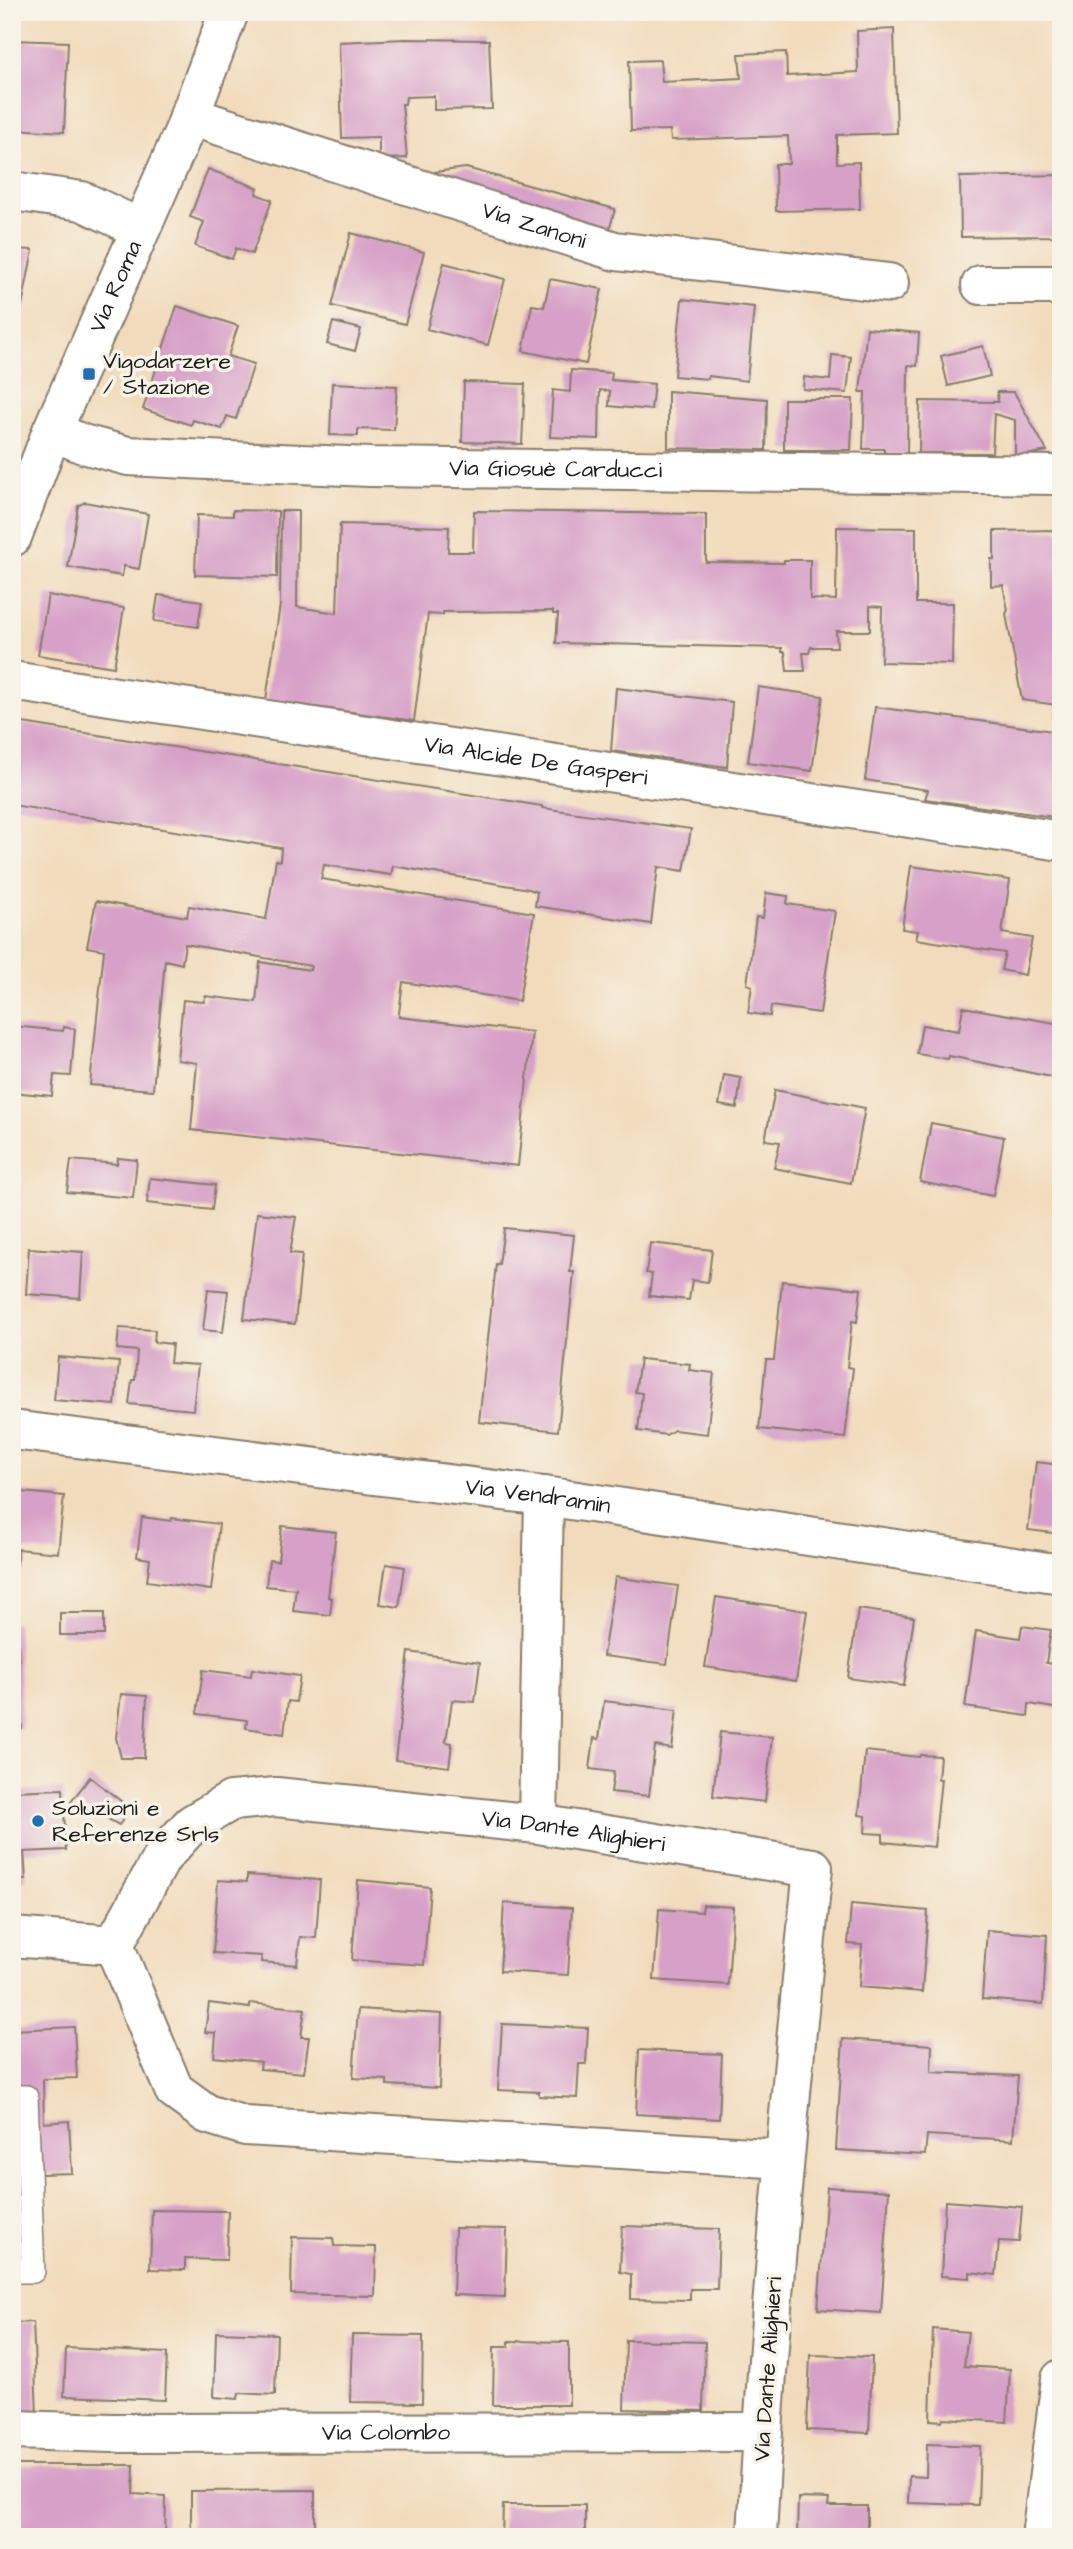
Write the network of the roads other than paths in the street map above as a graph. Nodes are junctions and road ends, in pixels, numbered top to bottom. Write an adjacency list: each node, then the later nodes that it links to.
1 (229, 12): 2 (street, Via Roma)
2 (189, 116): 4 (street, Via Roma); 5 (street, Via Zanoni)
3 (12, 191): 4 (street, Via Roma)
4 (139, 228): 8 (street, Via Roma)
5 (889, 283)
6 (981, 285): 7 (street)
7 (1061, 285)
8 (52, 431): 9 (street, Via Giosuè Carducci); 10 (street, Via Roma)
9 (1061, 475)
10 (12, 537)
11 (12, 681): 12 (street, Via Alcide De Gasperi)
12 (1061, 841)
13 (12, 1430): 14 (street, Via Vendramin)
14 (544, 1496): 15 (street, Via Vendramin); 16 (street)
15 (1061, 1574)
16 (538, 1824): 18 (street, Via Dante Alighieri); 20 (street, Via Dante Alighieri)
17 (12, 1937): 18 (street)
18 (114, 1945): 20 (street)
19 (12, 2096): 21 (lane)
20 (784, 2159): 24 (street, Via Dante Alighieri)
21 (12, 2271)
22 (1061, 2379): 26 (street)
23 (12, 2430): 24 (street, Via Colombo)
24 (762, 2431): 25 (street, Via Dante Alighieri)
25 (757, 2537)
26 (1041, 2537)

